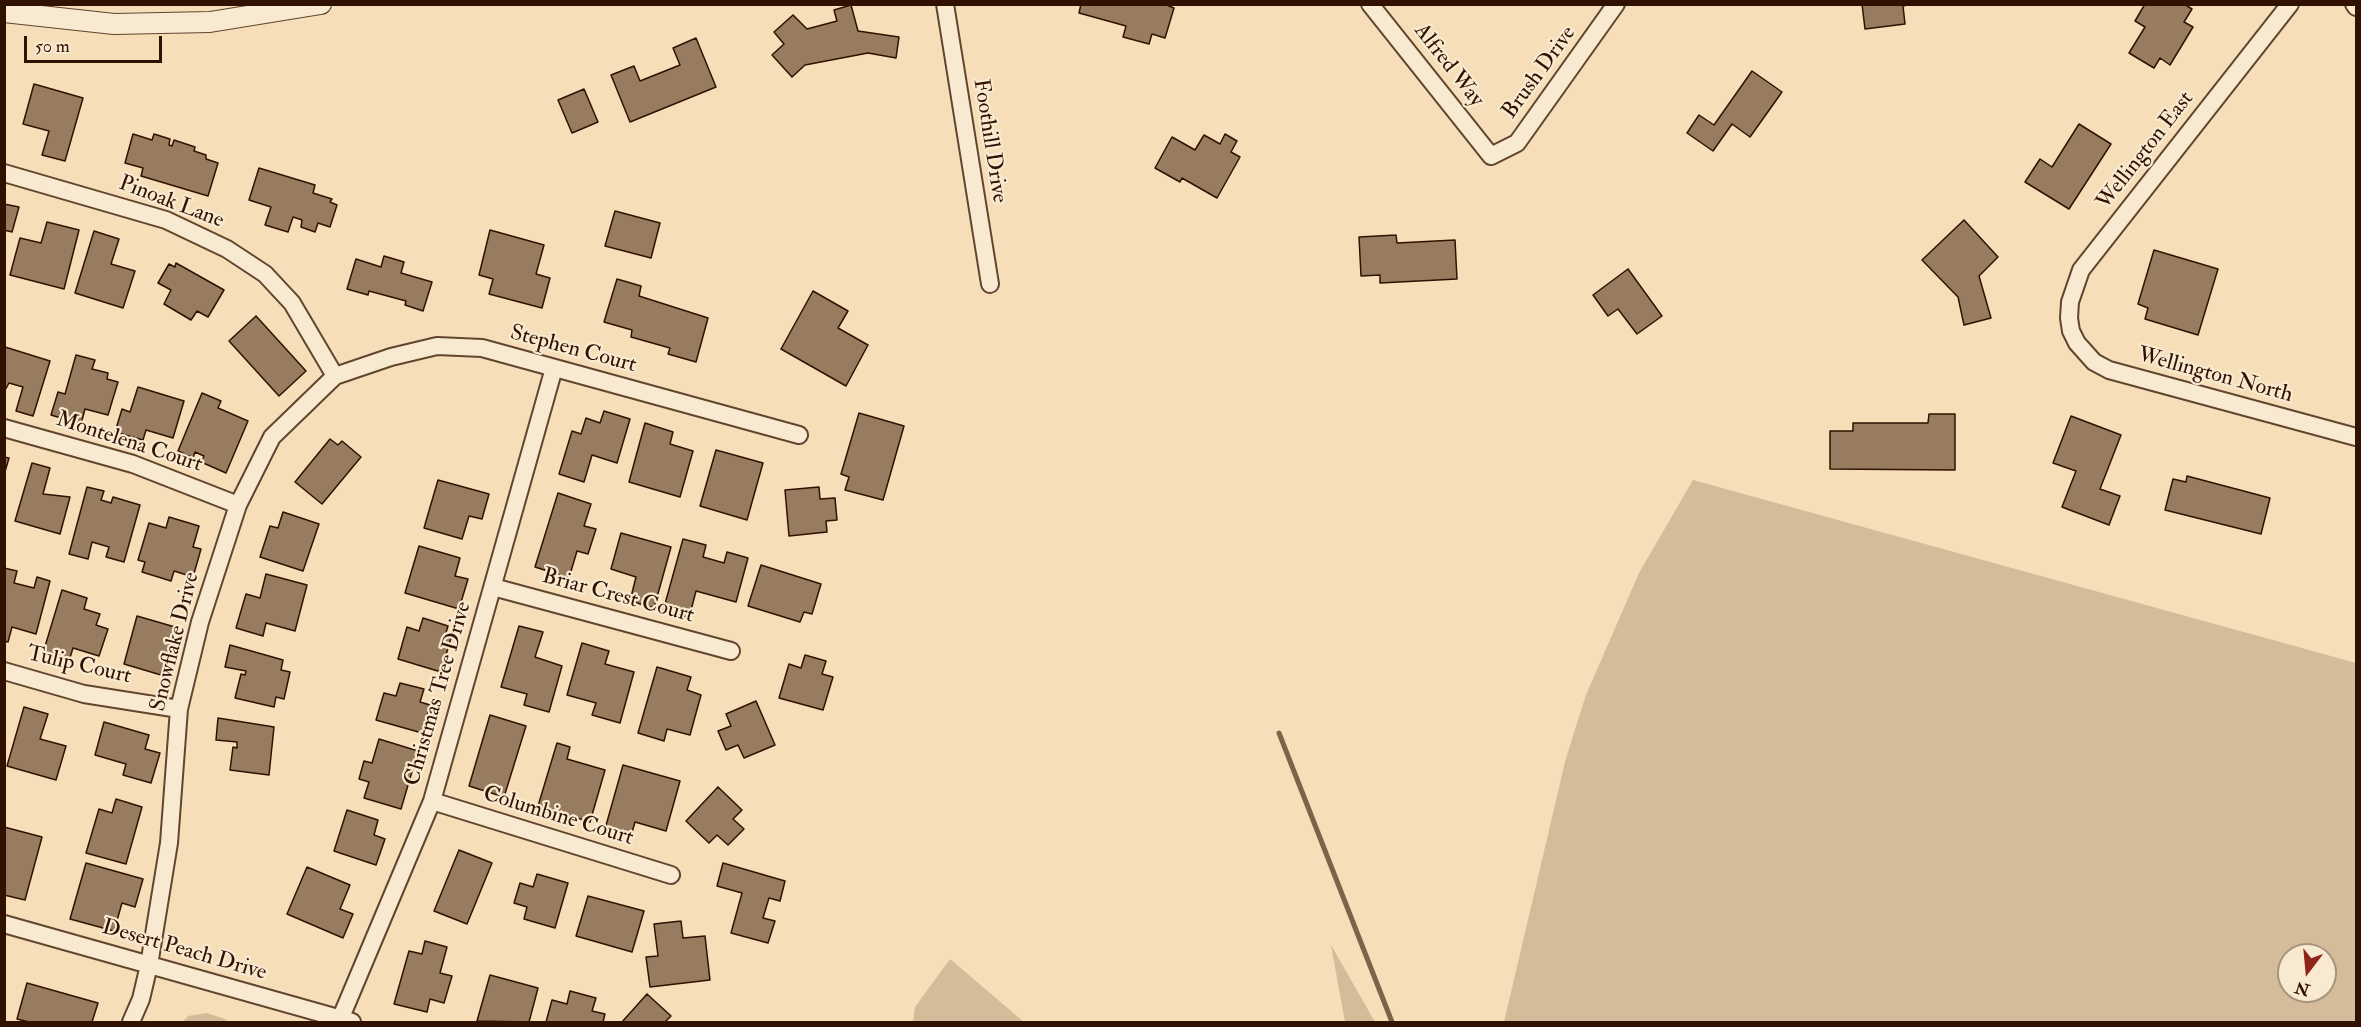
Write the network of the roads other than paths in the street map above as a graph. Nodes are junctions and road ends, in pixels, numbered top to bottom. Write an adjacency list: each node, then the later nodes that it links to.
1 (321, 4): 6 (street)
2 (945, 4): 9 (street, Foothill Drive)
3 (1370, 4): 7 (street, Alfred Way)
4 (1616, 4): 7 (street, Brush Drive)
5 (2290, 4): 10 (street, Wellington East)
6 (4, 12)
7 (1491, 156)
8 (4, 173): 12 (street, Pinoak Lane)
9 (990, 284)
10 (2074, 337): 15 (street, Wellington North)
11 (554, 368): 12 (street, Stephen Court); 14 (street, Stephen Court); 17 (street, Christmas Tree Drive)
12 (335, 376): 16 (street, Snowflake Drive)
13 (4, 428): 16 (street, Montelena Court)
14 (799, 435)
15 (2356, 437)
16 (238, 505): 20 (street, Snowflake Drive)
17 (493, 586): 18 (street, Briar Crest Court); 21 (street, Christmas Tree Drive)
18 (731, 651)
19 (4, 671): 20 (street, Tulip Court)
20 (180, 709): 24 (street, Snowflake Drive)
21 (432, 801): 22 (street, Columbine Court); 25 (street, Christmas Tree Drive)
22 (671, 875)
23 (4, 924): 24 (street, Desert Peach Drive)
24 (149, 965): 25 (street, Desert Peach Drive); 26 (street, Snowflake Drive)
25 (344, 1021)
26 (131, 1023)

